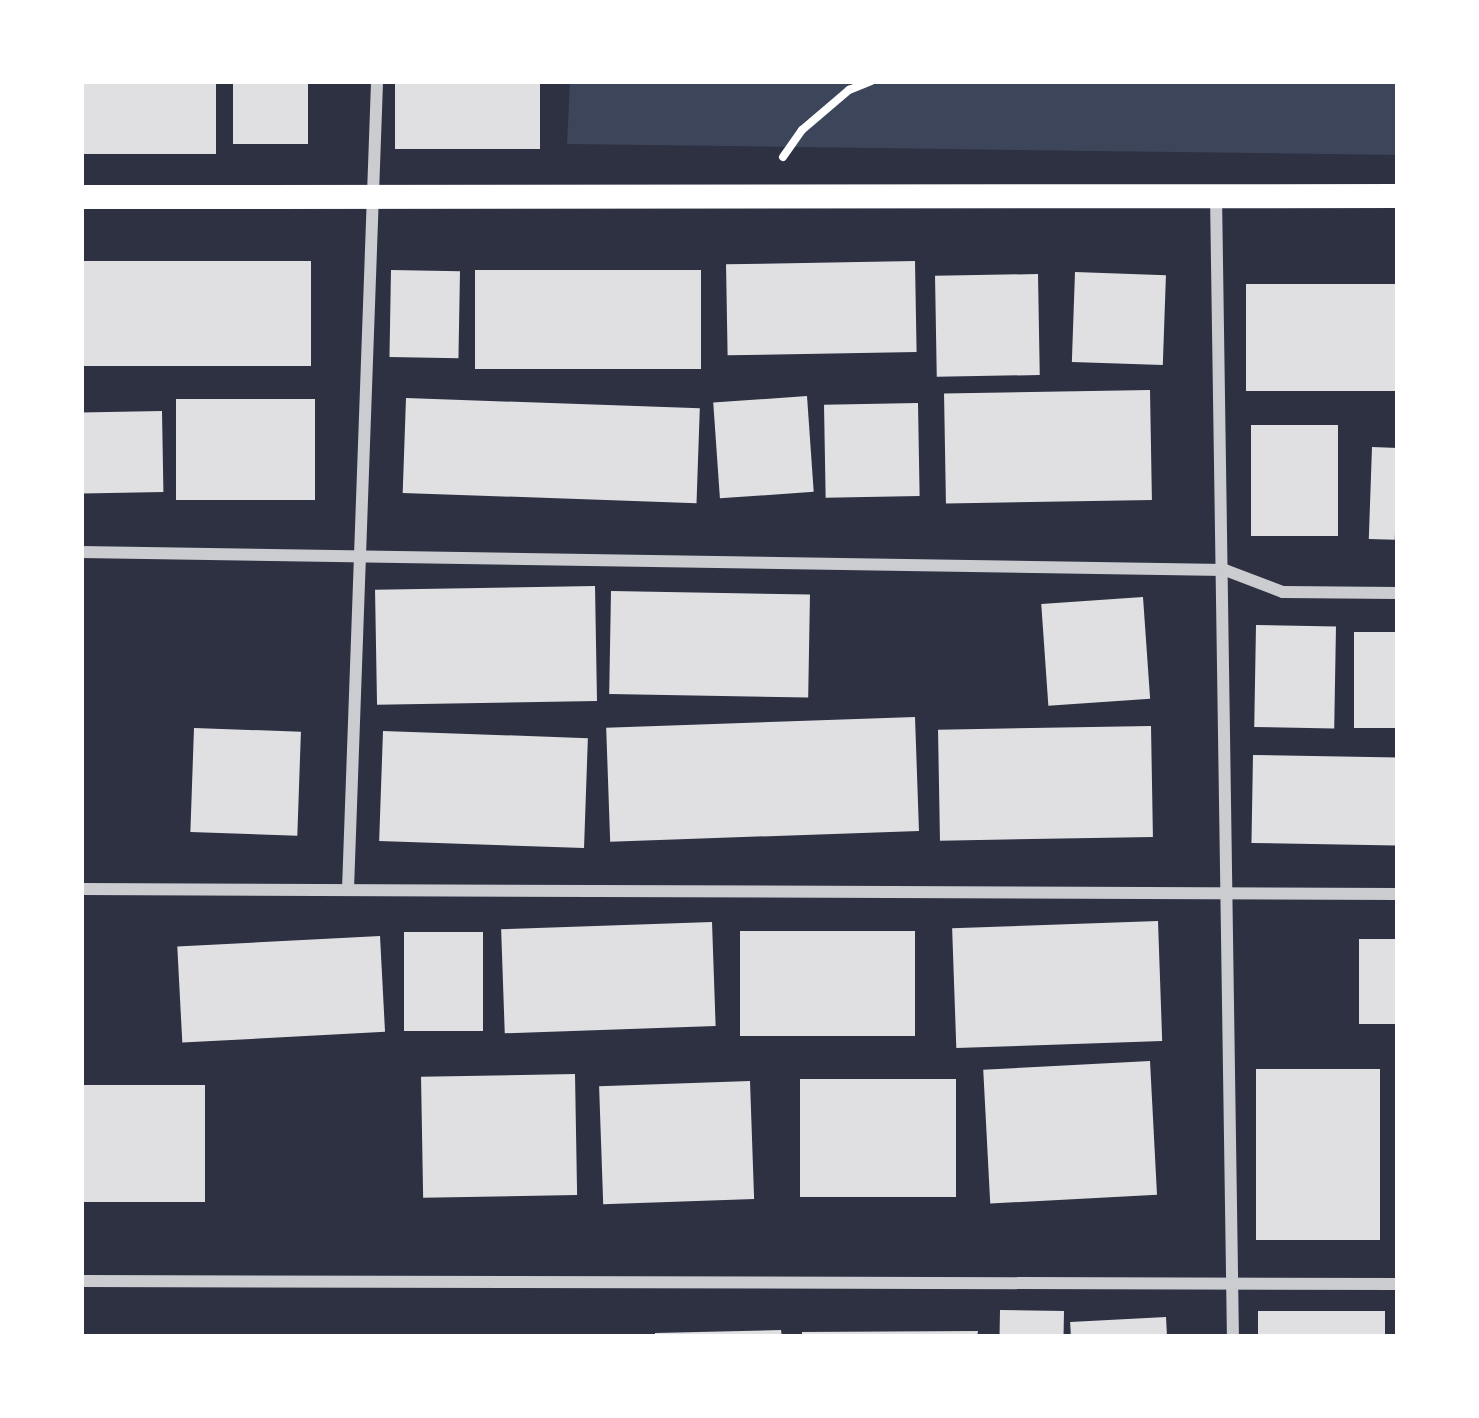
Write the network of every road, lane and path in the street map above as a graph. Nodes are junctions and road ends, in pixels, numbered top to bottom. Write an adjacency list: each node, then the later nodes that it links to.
1 (377, 81): 7 (street)
2 (871, 81): 3 (path)
3 (757, 196): 4 (main road); 7 (main road)
4 (1216, 196): 5 (main road); 10 (street)
5 (1398, 196)
6 (81, 197): 7 (main road)
7 (373, 197): 9 (street)
8 (81, 552): 9 (street)
9 (361, 553): 10 (street); 13 (street)
10 (1225, 570): 11 (street); 14 (street)
11 (1398, 593)
12 (81, 889): 13 (street)
13 (348, 890): 14 (street)
14 (1227, 892): 15 (street); 16 (street)
15 (1398, 894)
16 (1232, 1280): 17 (street); 18 (street); 19 (street)
17 (81, 1281)
18 (1398, 1284)
19 (1233, 1337)

